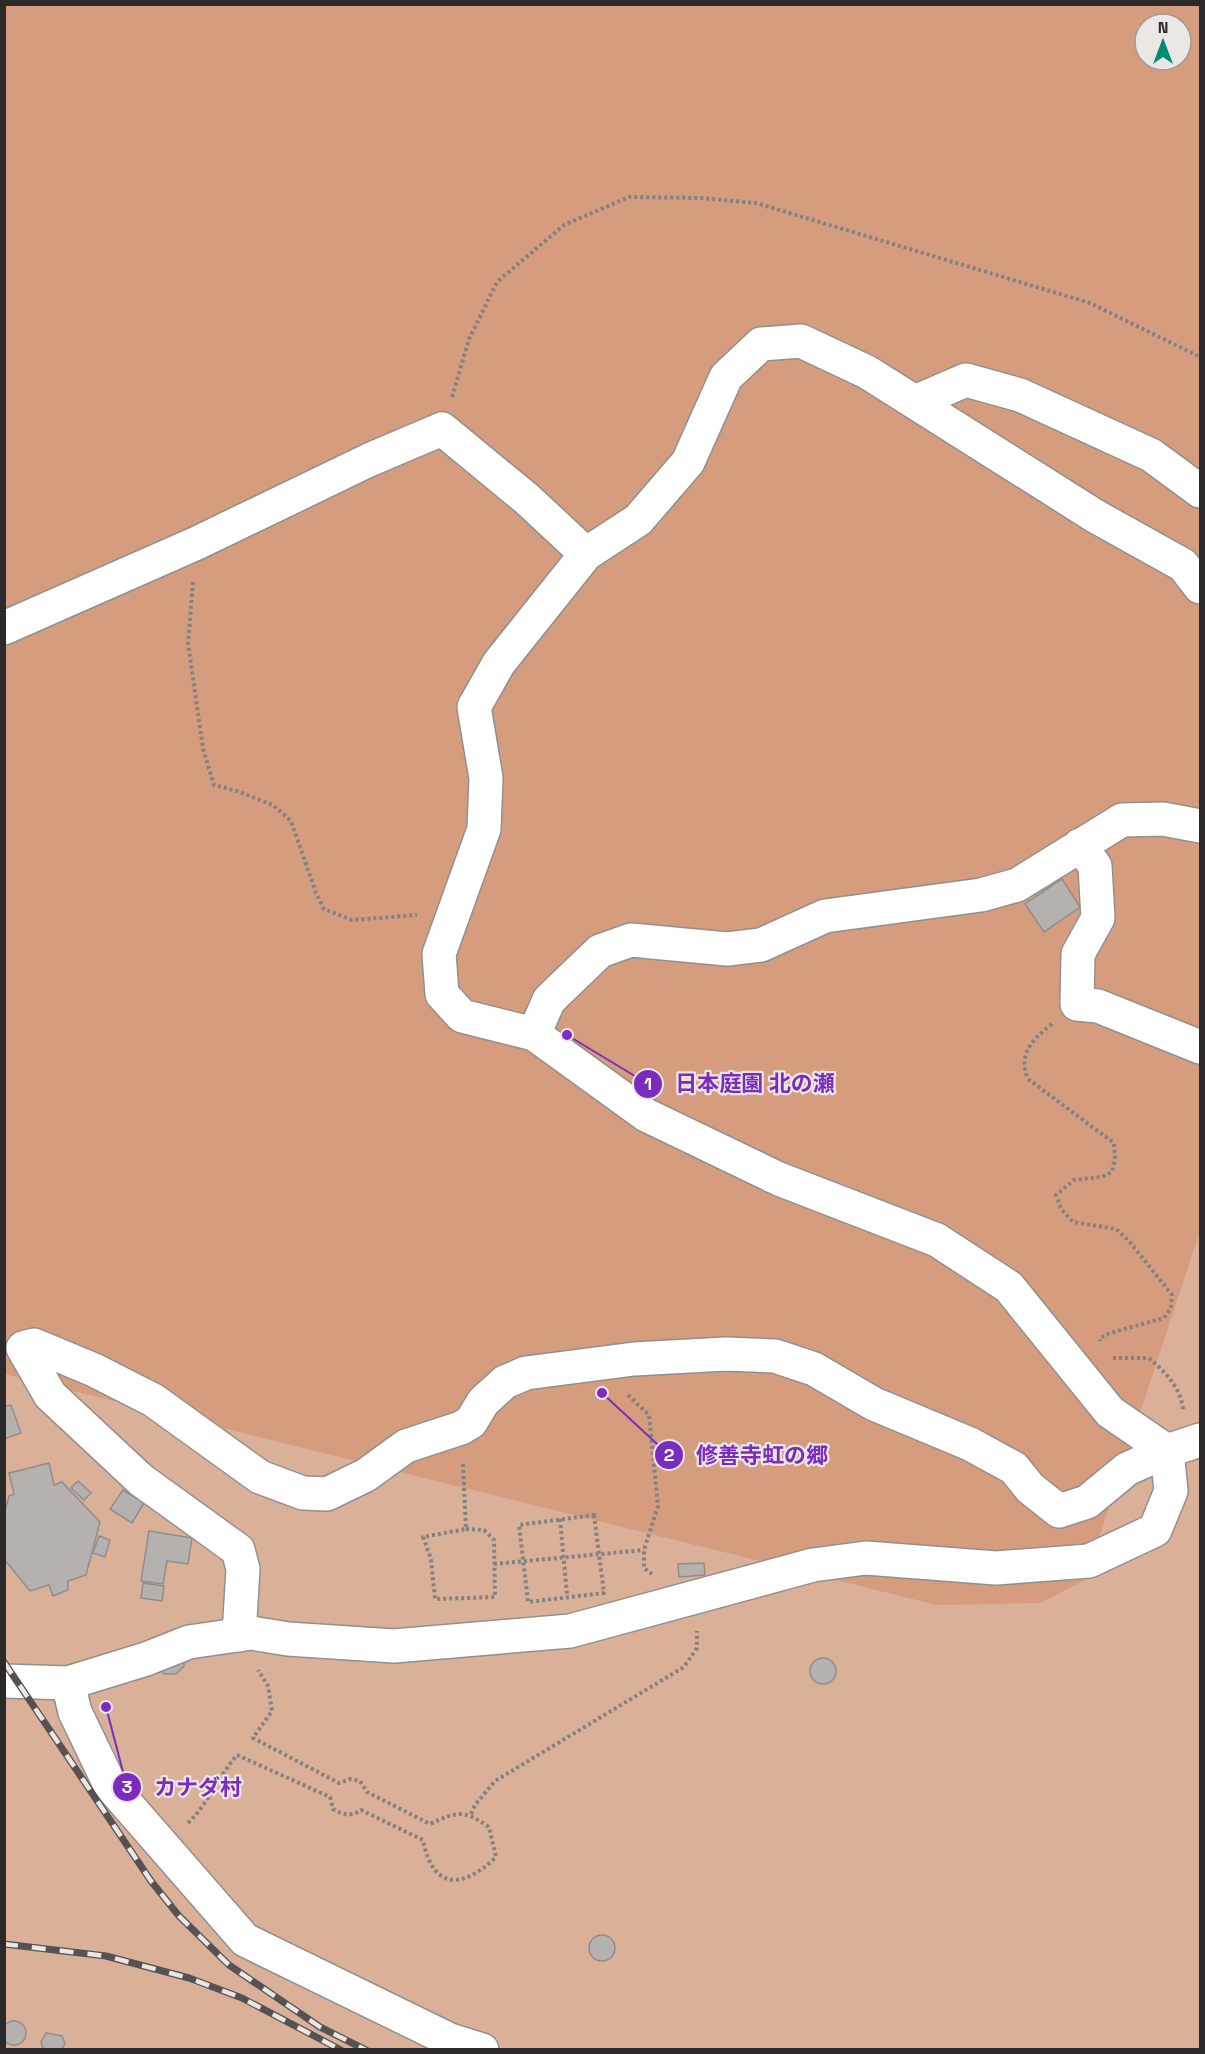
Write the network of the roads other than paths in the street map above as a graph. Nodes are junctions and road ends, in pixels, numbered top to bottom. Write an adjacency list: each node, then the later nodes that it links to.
1 (915, 402): 2 (street); 3 (street); 4 (street)
2 (1200, 491)
3 (586, 554): 5 (street); 8 (street)
4 (1200, 586)
5 (4, 628)
6 (1200, 826): 7 (street)
7 (1080, 845): 8 (street); 9 (street)
8 (534, 1034): 11 (street)
9 (1200, 1047)
10 (1200, 1440): 11 (street)
11 (1167, 1451): 12 (street); 12 (street)
12 (238, 1635): 14 (street)
13 (4, 1681): 14 (street)
14 (68, 1683): 15 (street)
15 (482, 2049)

